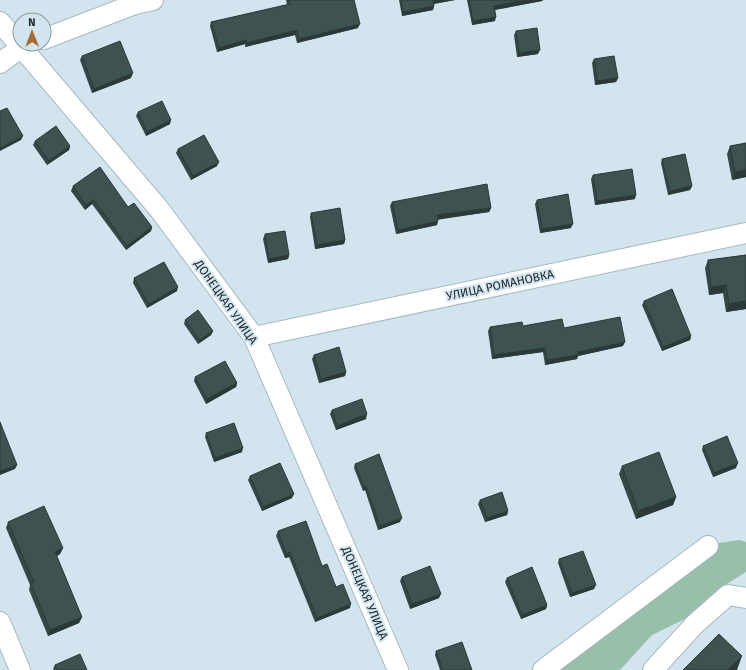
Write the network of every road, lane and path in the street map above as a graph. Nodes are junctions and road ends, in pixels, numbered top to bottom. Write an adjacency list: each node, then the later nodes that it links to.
1 (153, 0): 4 (street)
2 (0, 22): 3 (street, ДОНЕЦКАЯ УЛИЦА)
3 (12, 33)
4 (52, 36)
5 (17, 52): 7 (street)
6 (31, 52): 9 (street, ДОНЕЦКАЯ УЛИЦА)
7 (0, 63)
8 (746, 233): 9 (street, УЛИЦА РОМАНОВКА)
9 (254, 337): 14 (street, ДОНЕЦКАЯ УЛИЦА)
10 (708, 546): 15 (street)
11 (746, 598): 16 (street)
12 (0, 622): 13 (street)
13 (20, 670)
14 (398, 670)
15 (542, 670)
16 (653, 670)

